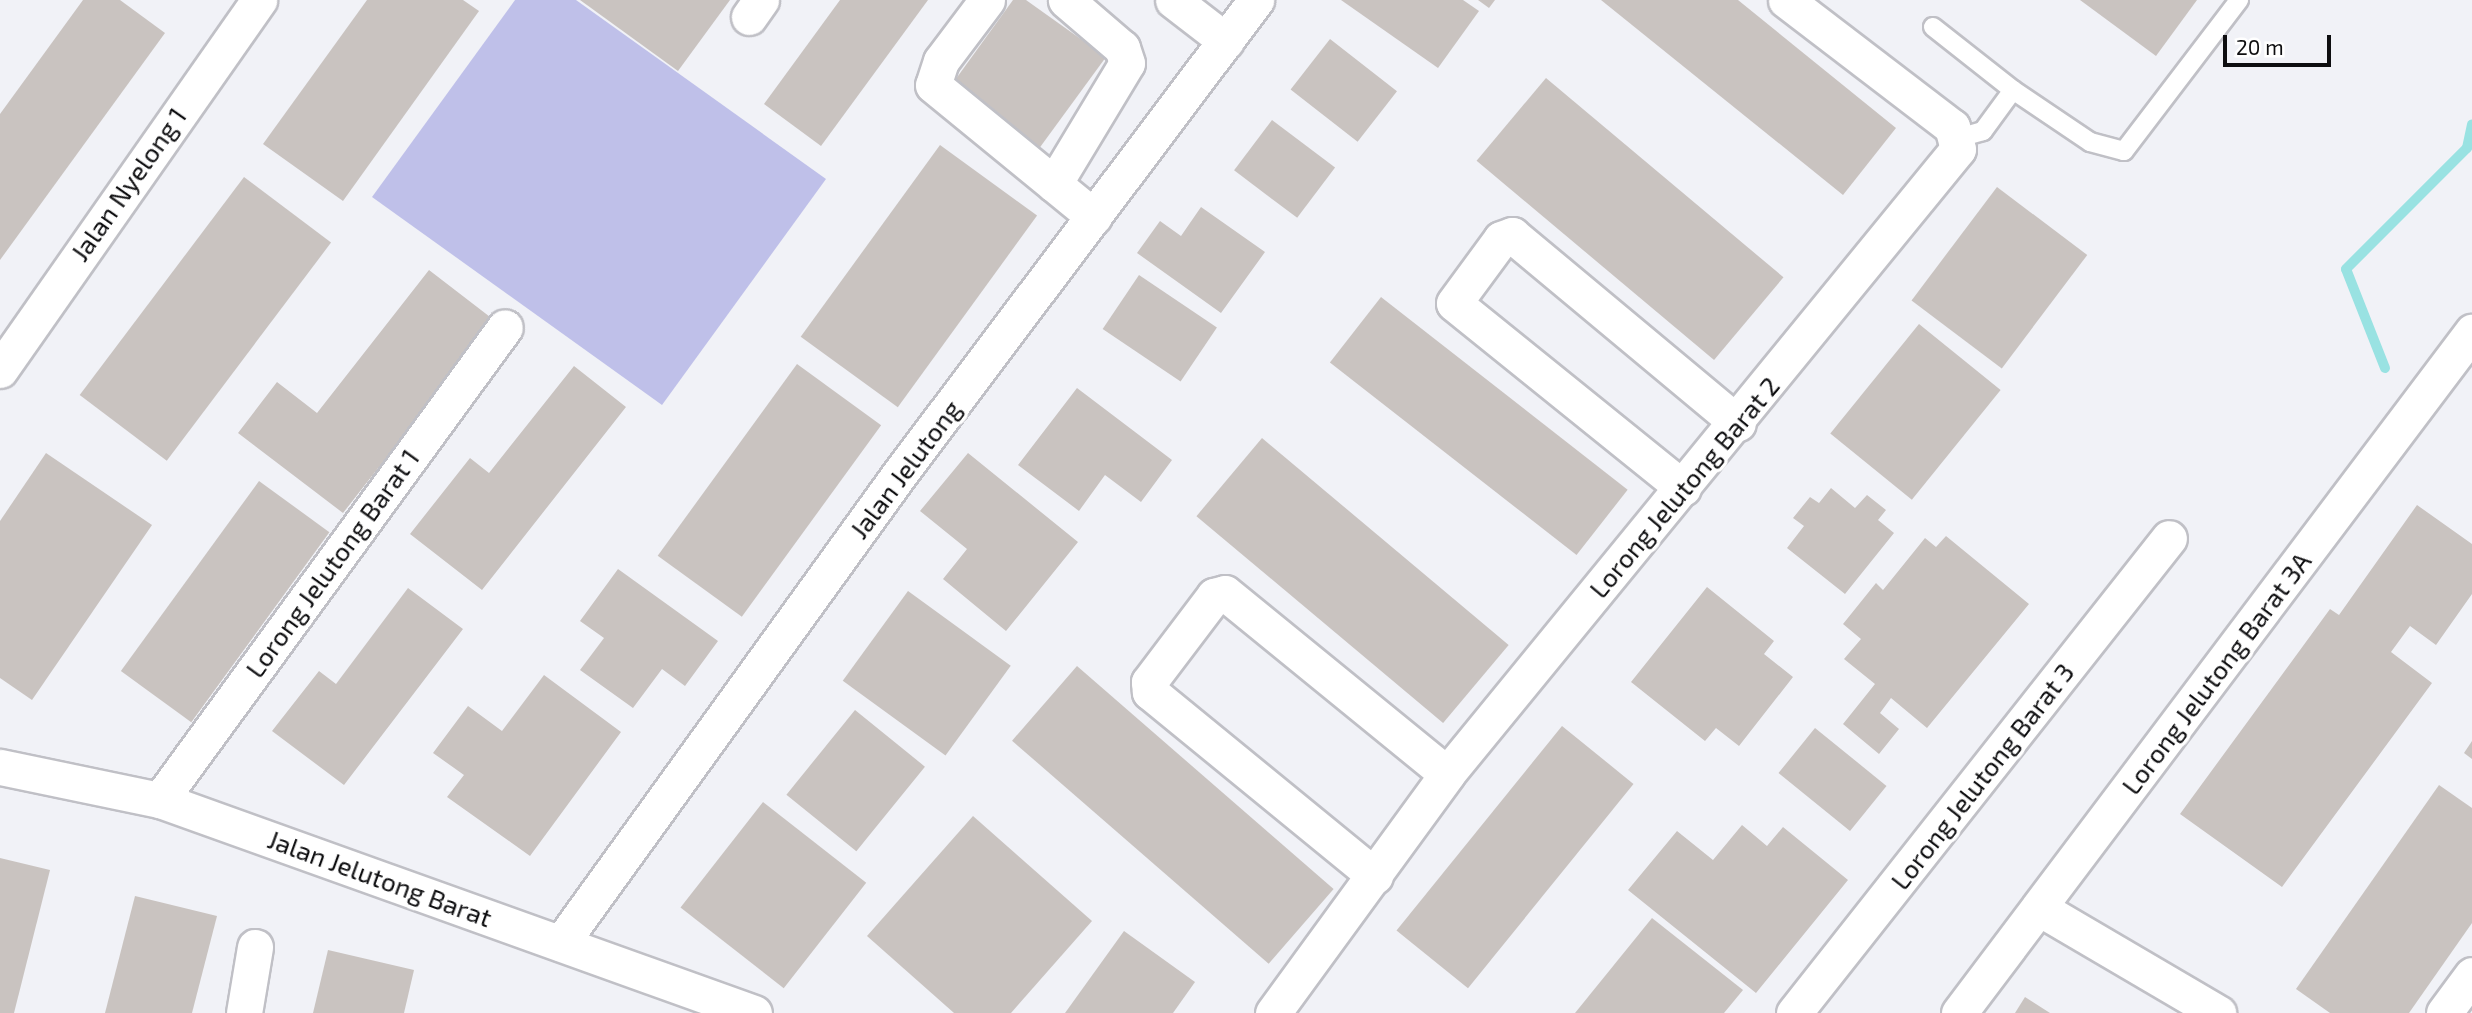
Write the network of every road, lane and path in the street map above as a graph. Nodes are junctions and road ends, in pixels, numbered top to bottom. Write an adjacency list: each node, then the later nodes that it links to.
1 (259, 0): 16 (street, Jalan Nyelong 1)
2 (987, 0): 12 (street)
3 (1066, 0): 12 (street)
4 (1173, 0): 9 (street)
5 (1256, 0): 9 (street, Jalan Jelutong)
6 (1786, 0): 11 (street)
7 (2239, 0): 10 (lane)
8 (1933, 27): 10 (lane)
9 (1226, 41): 13 (street, Jalan Jelutong)
10 (2013, 90): 11 (lane)
11 (1959, 138): 17 (street, Lorong Jelutong Barat 2)
12 (1054, 184): 13 (street)
13 (1094, 218): 25 (street, Jalan Jelutong)
14 (505, 327): 22 (street, Lorong Jelutong Barat 1)
15 (2471, 337): 24 (street, Lorong Jelutong Barat 3A)
16 (0, 370)
17 (1738, 423): 18 (street, Lorong Jelutong Barat 2); 18 (street)
18 (1683, 488): 21 (street, Lorong Jelutong Barat 2)
19 (2169, 538): 31 (street, Lorong Jelutong Barat 3)
20 (0, 767): 22 (street, Jalan Jelutong Barat)
21 (1447, 774): 23 (street, Lorong Jelutong Barat 2); 23 (street)
22 (160, 800): 25 (street, Jalan Jelutong Barat)
23 (1376, 876): 30 (street, Lorong Jelutong Barat 2)
24 (2039, 908): 32 (street, Lorong Jelutong Barat 3A); 33 (street)
25 (561, 943): 29 (street, Jalan Jelutong Barat)
26 (255, 947): 28 (street)
27 (2472, 975): 34 (street)
28 (244, 1013)
29 (754, 1013)
30 (1273, 1013)
31 (1794, 1013)
32 (1959, 1013)
33 (2218, 1013)
34 (2444, 1013)

